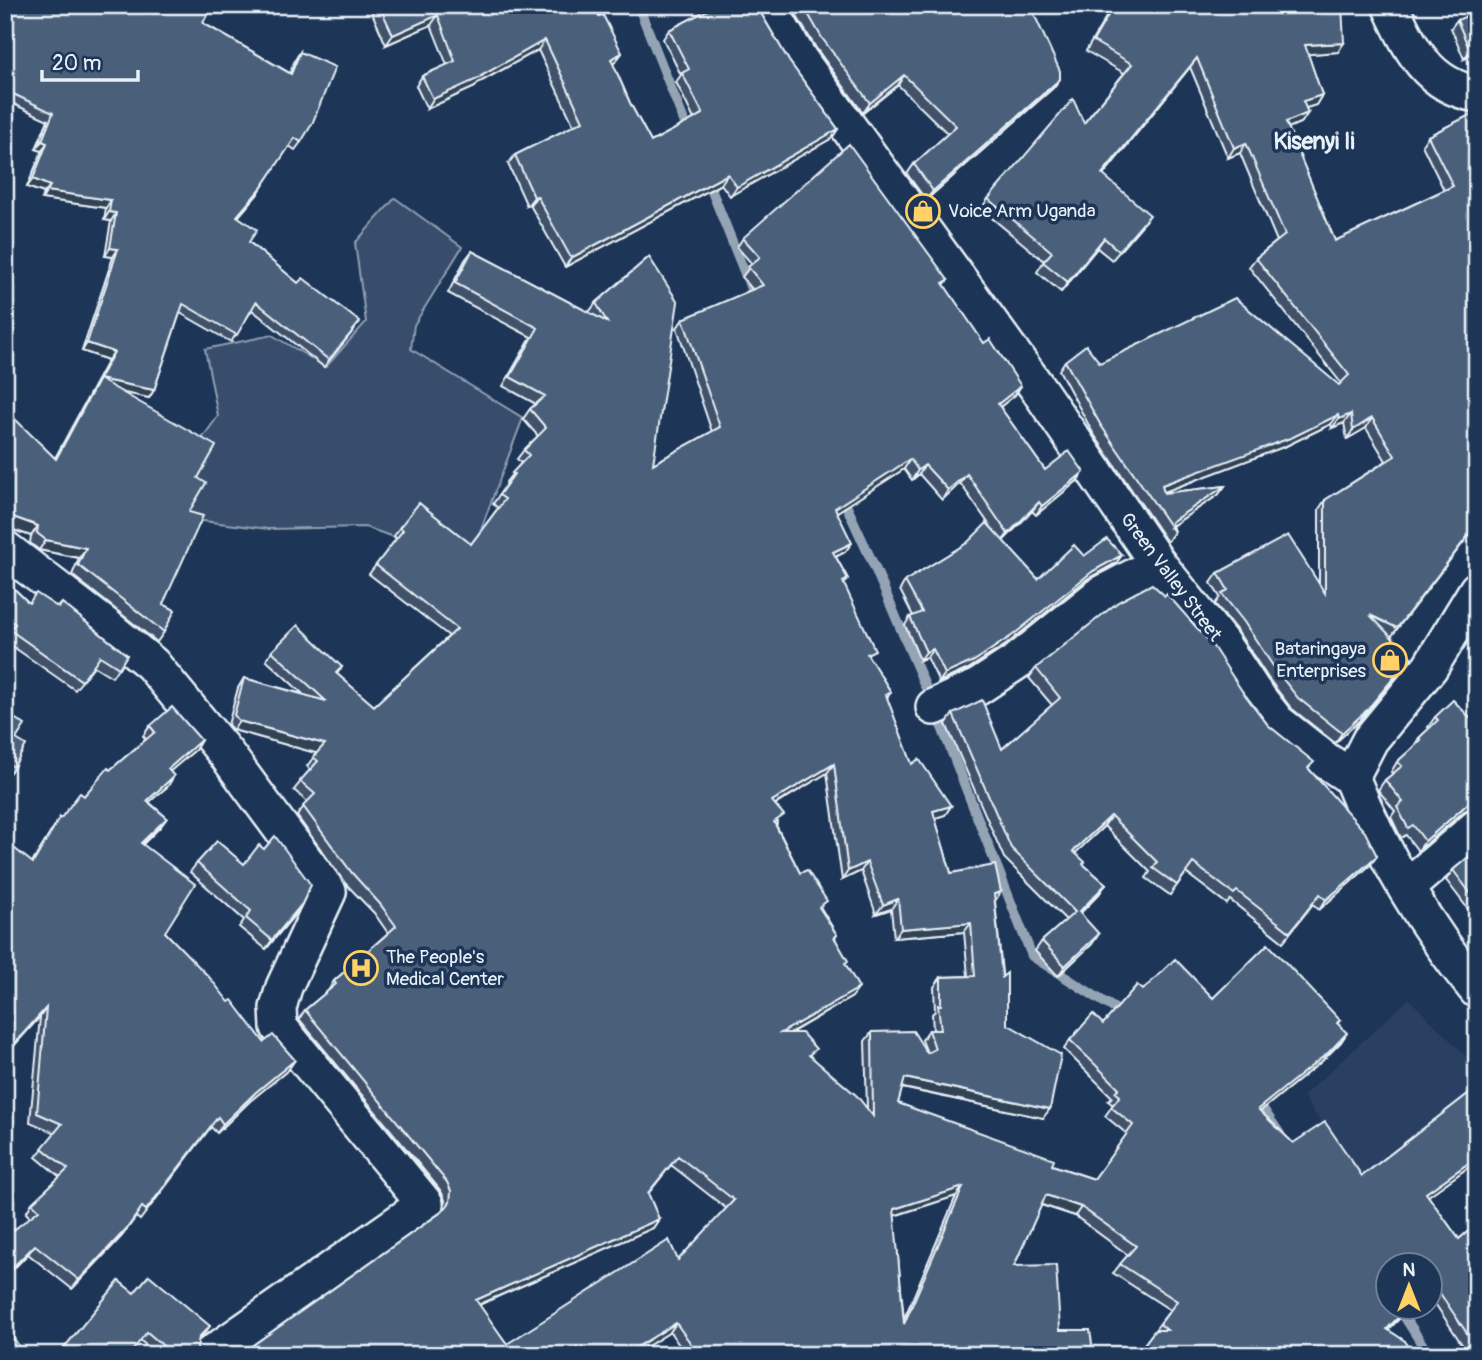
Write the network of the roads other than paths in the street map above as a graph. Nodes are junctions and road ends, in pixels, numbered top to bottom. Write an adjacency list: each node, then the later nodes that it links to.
1 (767, 5): 5 (street, Green Valley Street)
2 (1390, 5): 3 (street)
3 (1477, 94)
4 (5, 550): 12 (street)
5 (1158, 564): 7 (street); 8 (street, Green Valley Street)
6 (1477, 590): 8 (street)
7 (934, 707)
8 (1351, 776): 10 (street)
9 (1477, 827): 10 (street)
10 (1407, 887): 11 (street)
11 (1477, 990)
12 (210, 1355)

